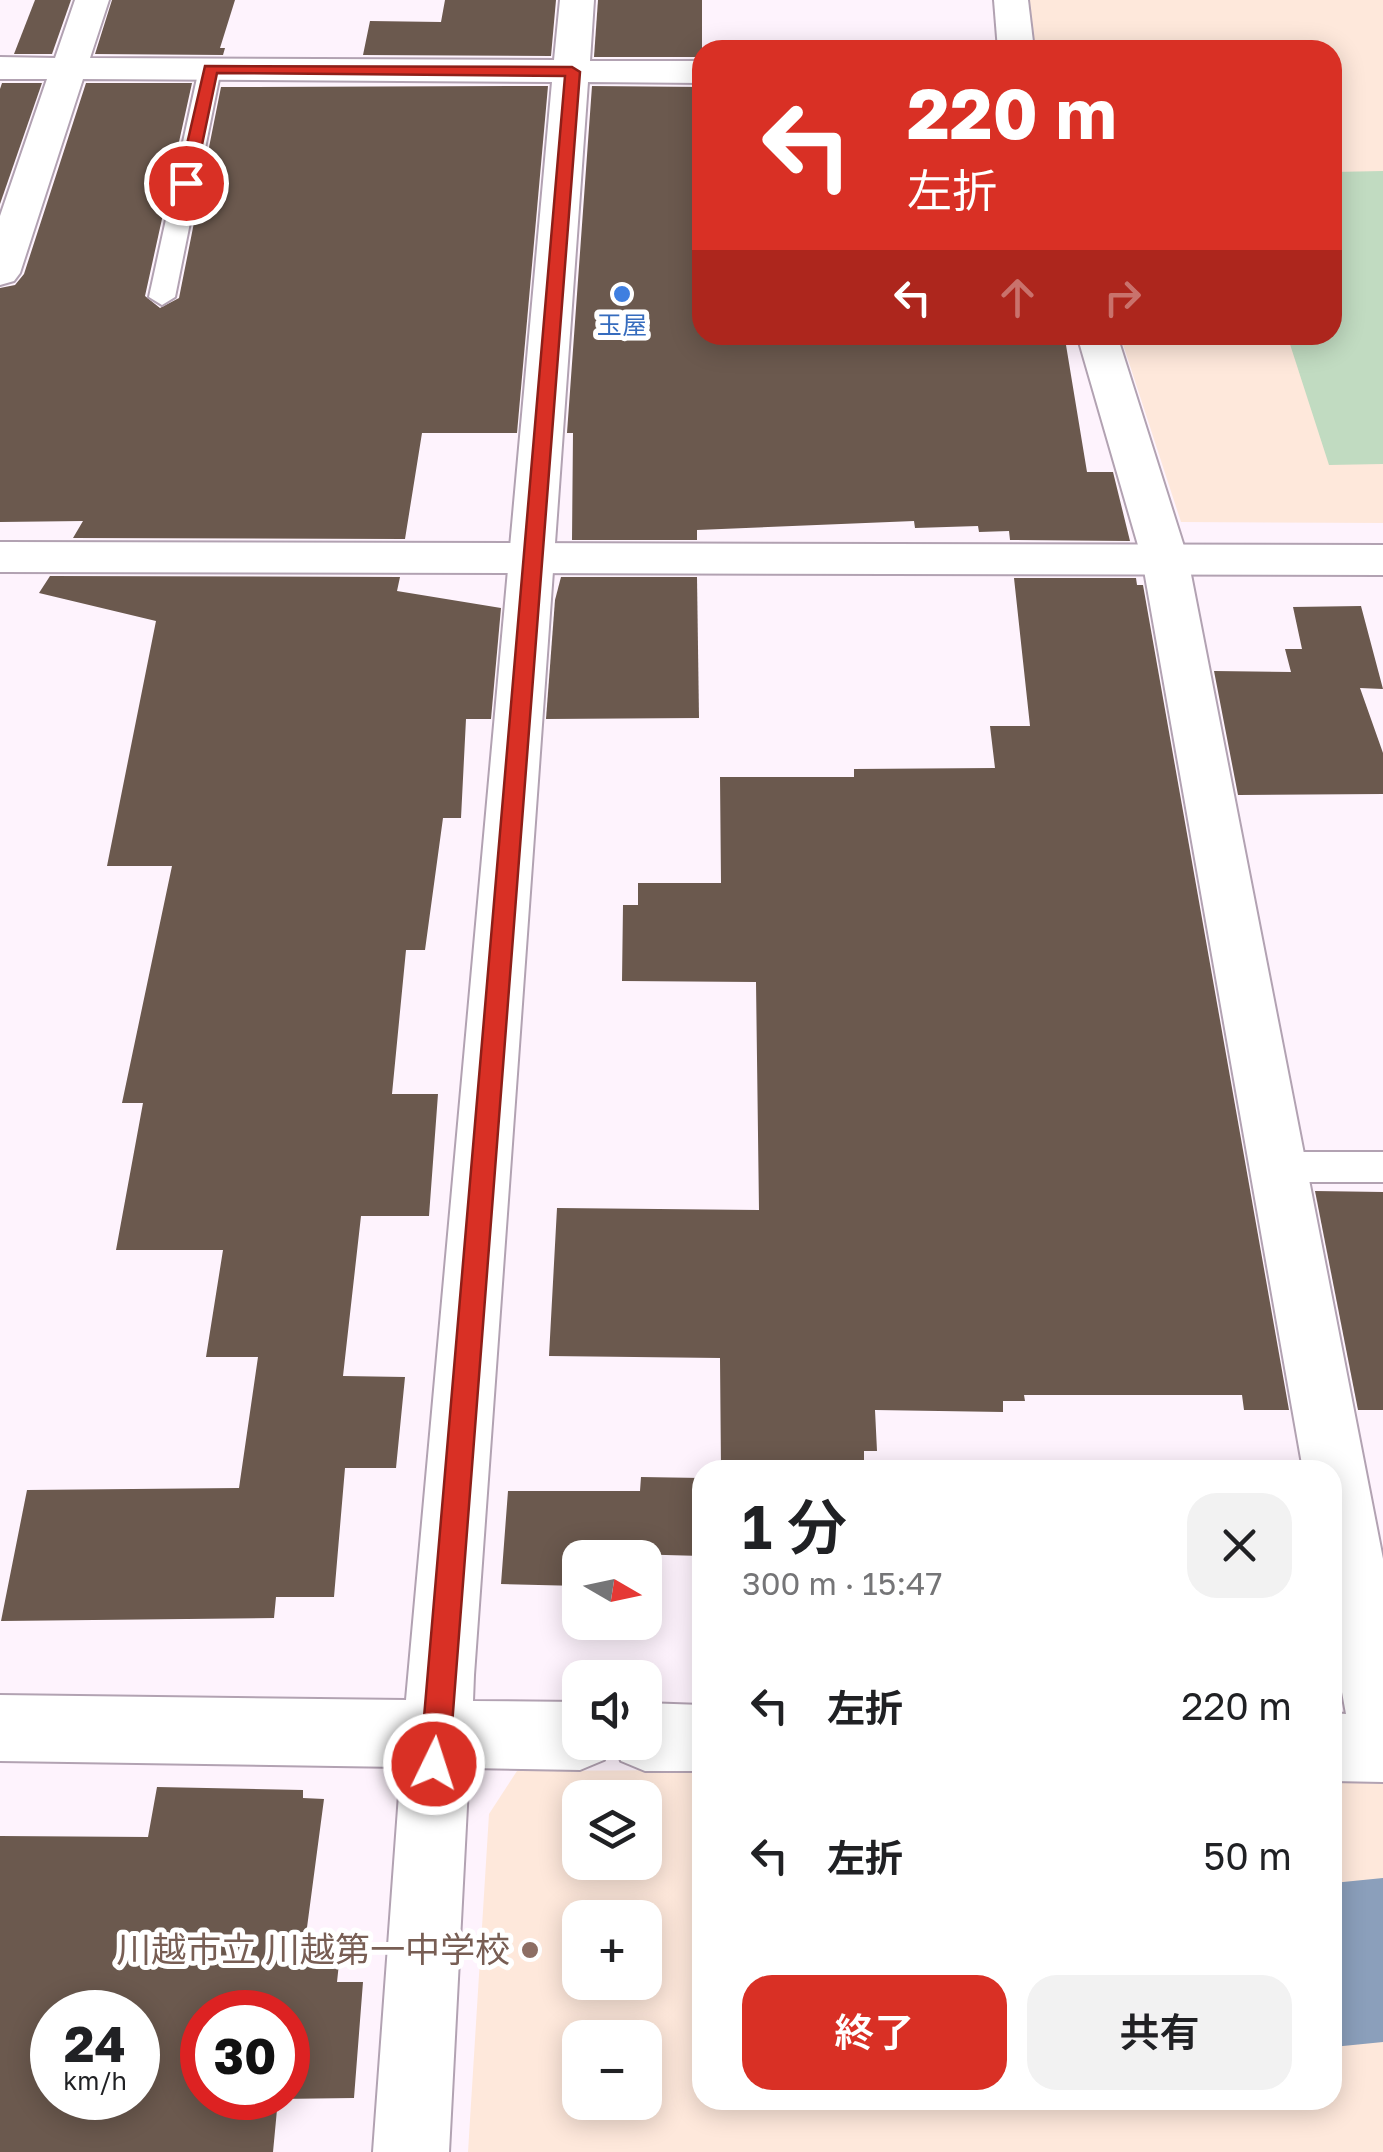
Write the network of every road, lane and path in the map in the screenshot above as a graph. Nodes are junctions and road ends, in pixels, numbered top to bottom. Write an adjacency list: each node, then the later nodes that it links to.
1 (92, 0): 5 (street)
2 (577, 0): 8 (street)
3 (1011, 0): 4 (street)
4 (1015, 40)
5 (69, 67): 6 (street); 7 (street); 10 (street)
6 (0, 68)
7 (210, 69): 8 (street); 11 (lane)
8 (572, 72): 9 (street); 14 (street)
9 (692, 72)
10 (0, 273)
11 (162, 297)
12 (1100, 345): 15 (street)
13 (0, 558): 14 (street)
14 (531, 558): 15 (street); 23 (street)
15 (1165, 559): 16 (street); 17 (street)
16 (1383, 560)
17 (1278, 1167): 18 (lane); 19 (street)
18 (1383, 1167)
19 (1332, 1460)
20 (1342, 1511): 22 (street)
21 (0, 1728): 23 (street)
22 (1383, 1732)
23 (436, 1734): 24 (street); 29 (street)
24 (562, 1736)
25 (662, 1737): 26 (street)
26 (692, 1738)
27 (1342, 1747): 28 (street)
28 (1383, 1748)
29 (411, 2152)

